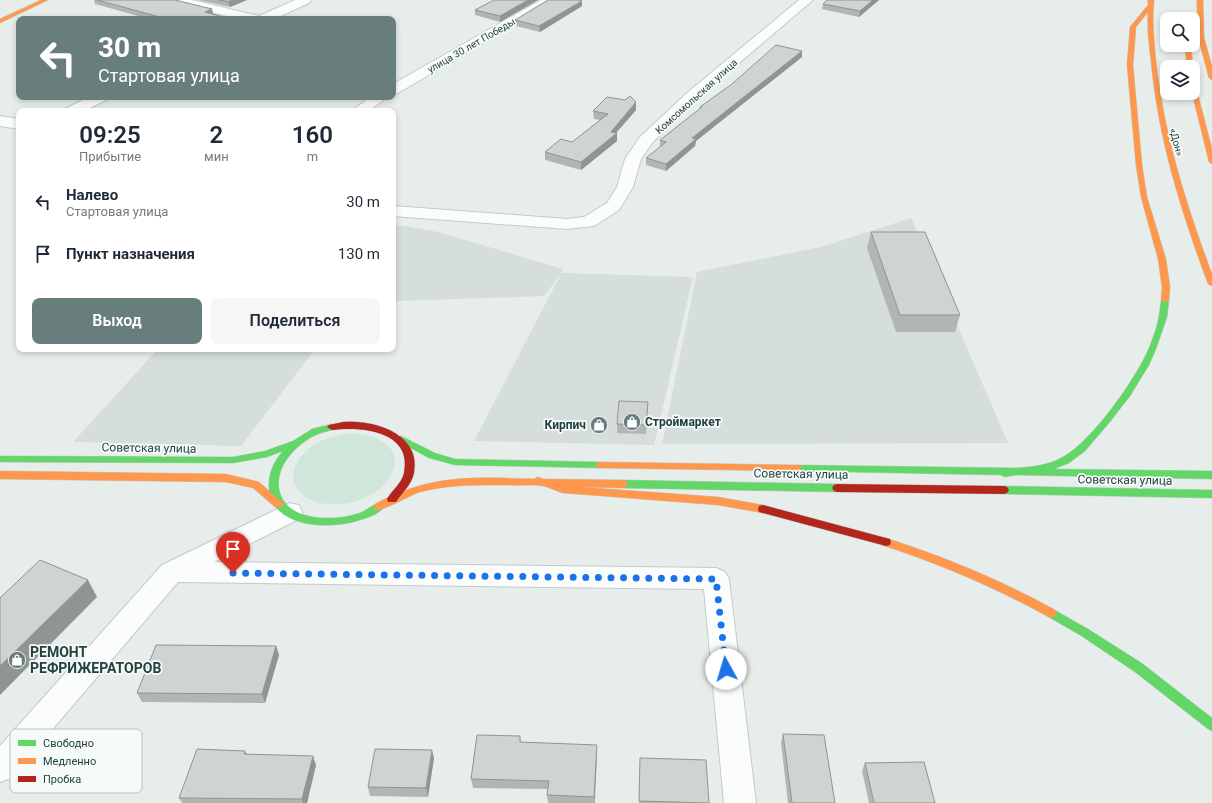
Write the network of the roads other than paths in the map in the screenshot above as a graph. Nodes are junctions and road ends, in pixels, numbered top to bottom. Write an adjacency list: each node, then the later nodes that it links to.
1 (45, 0): 10 (main road)
2 (305, 0): 9 (street)
3 (550, 0): 12 (street, улица 30 лет Победы)
4 (807, 0): 21 (street, Комсомольская улица)
5 (1200, 0): 11 (main road)
6 (181, 1): 8 (street)
7 (1151, 3): 22 (main road, «Дон»); 26 (main road)
8 (243, 16)
9 (270, 16)
10 (0, 21)
11 (1212, 78)
12 (396, 88)
13 (95, 100): 16 (street)
14 (376, 100): 17 (street)
15 (1196, 100): 20 (main road)
16 (78, 108)
17 (363, 108)
18 (0, 121): 19 (street)
19 (16, 124)
20 (1212, 162)
21 (396, 211)
22 (1212, 284)
23 (399, 439): 24 (main road); 26 (main road, Советская улица); 31 (main road)
24 (295, 443): 25 (main road, Советская улица); 32 (main road)
25 (0, 459)
26 (1005, 473): 27 (main road, Советская улица)
27 (1212, 474)
28 (0, 475): 32 (main road)
29 (538, 482): 30 (main road, Советская улица); 31 (main road, Советская улица); 34 (main road)
30 (1212, 494)
31 (392, 500): 32 (main road)
32 (285, 509): 33 (street)
33 (171, 572): 35 (street); 38 (street)
34 (1212, 725)
35 (34, 729)
36 (10, 757): 37 (street)
37 (0, 768)
38 (740, 803)

